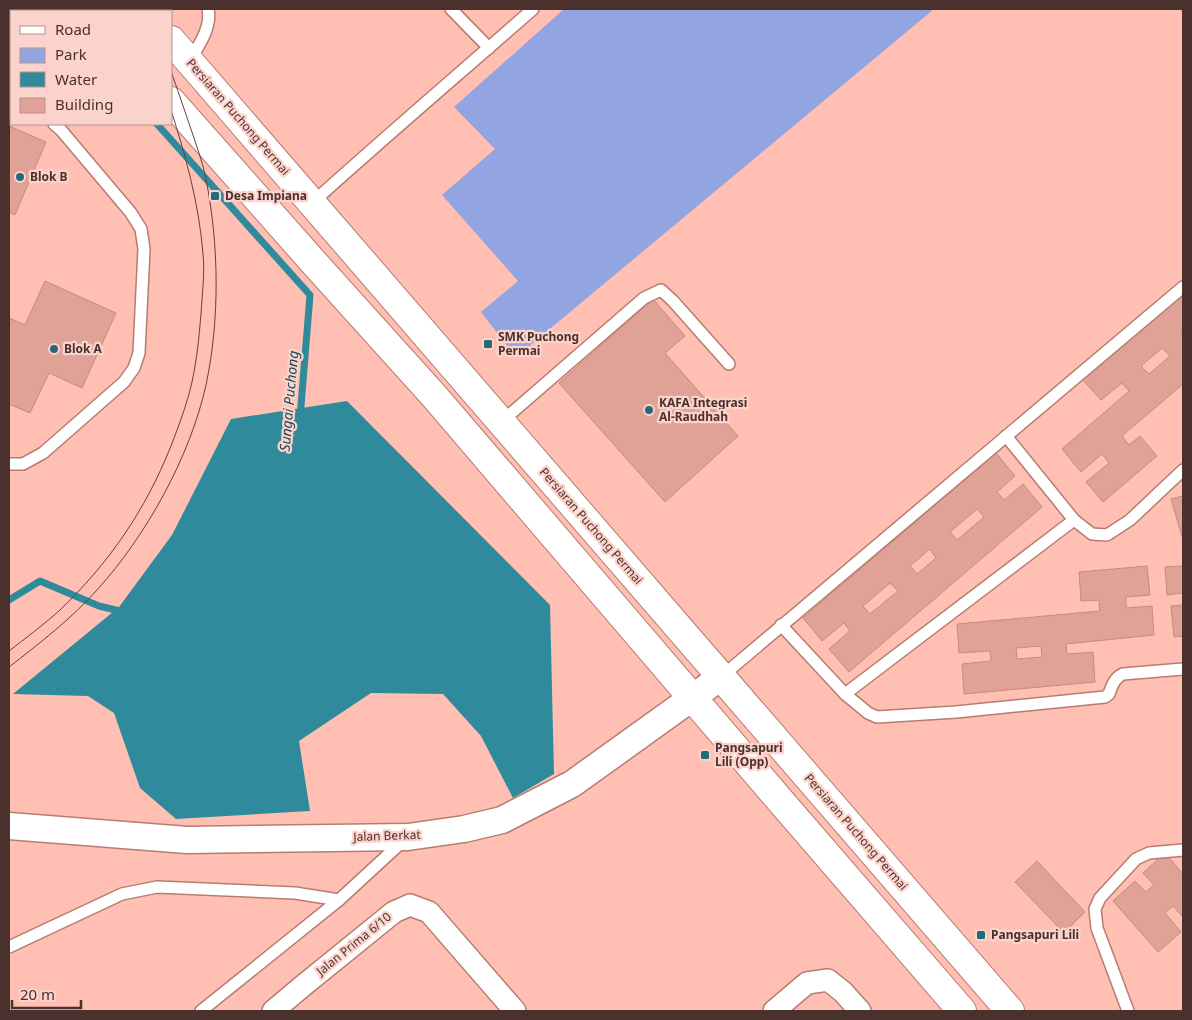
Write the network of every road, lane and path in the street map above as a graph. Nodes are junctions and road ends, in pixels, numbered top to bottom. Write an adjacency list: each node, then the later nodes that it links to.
1 (87, 9): 5 (main road)
2 (208, 9): 8 (lane)
3 (451, 9): 7 (lane)
4 (533, 9): 7 (lane)
5 (92, 10)
6 (172, 41): 8 (main road, Persiaran Puchong Permai)
7 (489, 48): 11 (lane)
8 (190, 62): 11 (main road, Persiaran Puchong Permai)
9 (172, 101): 23 (main road)
10 (55, 125): 16 (lane)
11 (312, 203): 14 (main road, Persiaran Puchong Permai)
12 (1183, 287): 15 (lane)
13 (729, 364): 14 (lane)
14 (501, 422): 21 (main road, Persiaran Puchong Permai)
15 (1006, 436): 18 (lane); 19 (lane)
16 (9, 464)
17 (1183, 470): 18 (lane)
18 (1074, 520): 22 (lane)
19 (781, 625): 21 (lane); 22 (lane)
20 (1183, 669): 22 (lane)
21 (721, 676): 23 (street, Jalan Berkat); 35 (main road, Persiaran Puchong Permai)
22 (845, 694)
23 (692, 698): 25 (street, Jalan Berkat); 34 (main road)
24 (9, 826): 25 (street, Jalan Berkat)
25 (408, 836): 27 (lane)
26 (1183, 850): 36 (lane)
27 (338, 900): 28 (lane); 30 (lane)
28 (9, 948)
29 (277, 1010): 31 (street, Jalan Prima 6/10)
30 (201, 1011)
31 (515, 1011)
32 (774, 1011): 33 (street)
33 (860, 1011)
34 (962, 1011)
35 (1010, 1011)
36 (1128, 1011)

